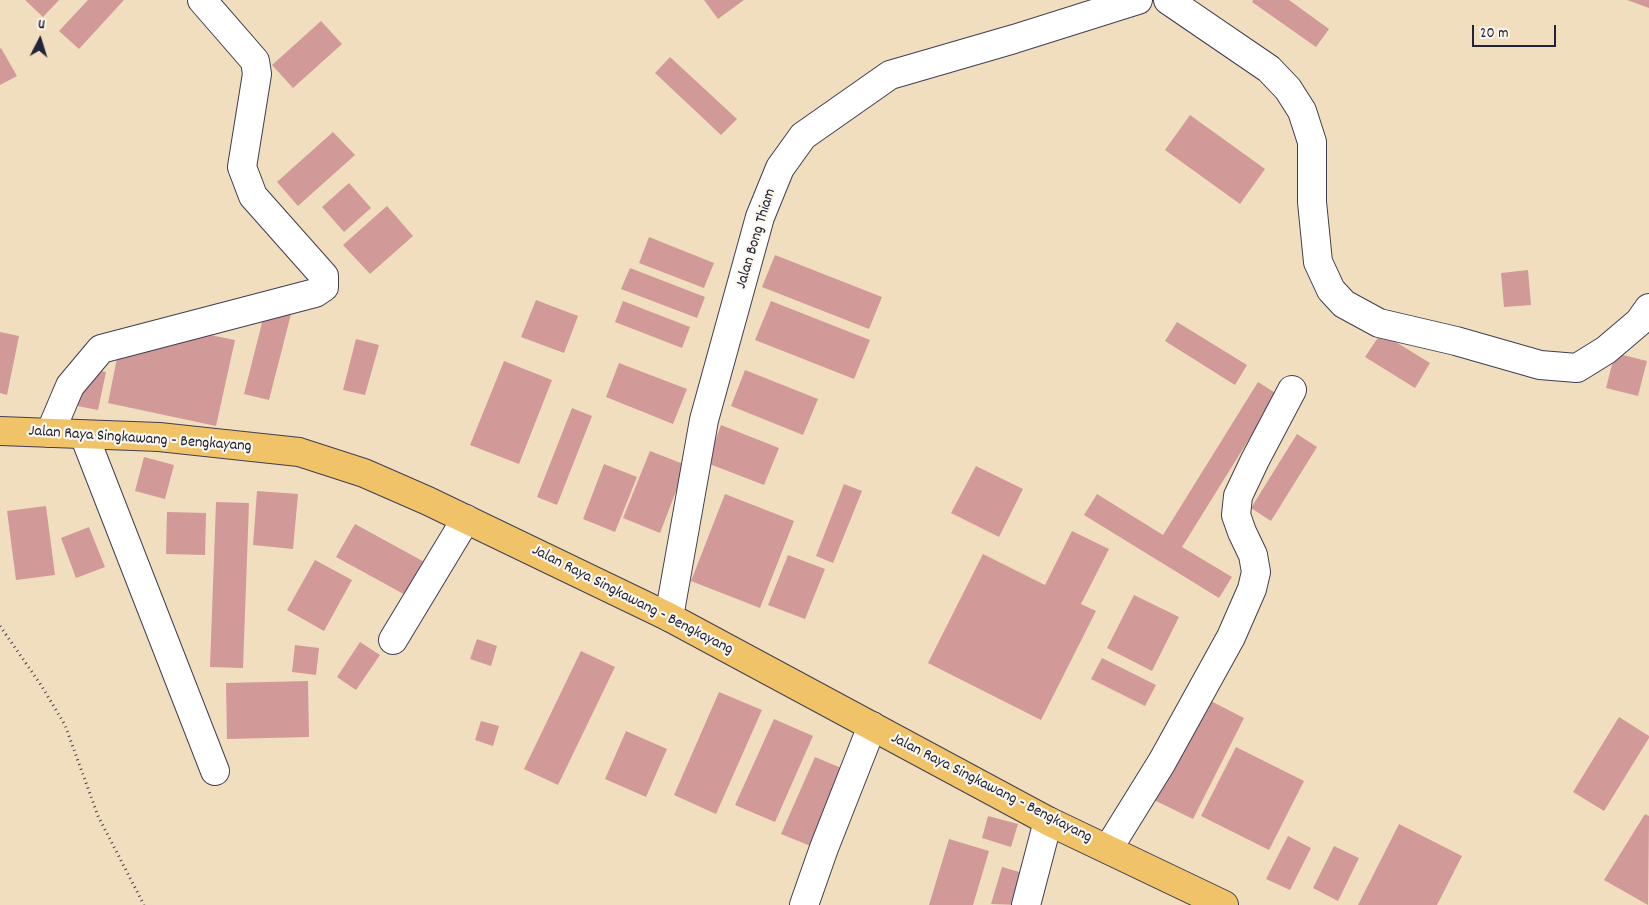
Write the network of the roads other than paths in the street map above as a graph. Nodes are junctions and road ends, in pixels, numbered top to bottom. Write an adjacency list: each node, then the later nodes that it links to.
1 (202, 0): 7 (street)
2 (1138, 0): 10 (street, Jalan Bong Thiam)
3 (1168, 0): 4 (street)
4 (1649, 308)
5 (1292, 390): 15 (street)
6 (0, 431): 7 (main road, Jalan Raya Singkawang - Bengkayang)
7 (50, 433): 8 (main road, Jalan Raya Singkawang - Bengkayang)
8 (84, 435): 9 (main road, Jalan Raya Singkawang - Bengkayang); 13 (street)
9 (466, 519): 10 (main road, Jalan Raya Singkawang - Bengkayang); 11 (street)
10 (668, 617): 12 (main road, Jalan Raya Singkawang - Bengkayang)
11 (393, 640)
12 (872, 726): 14 (main road, Jalan Raya Singkawang - Bengkayang); 16 (street)
13 (215, 771)
14 (1048, 821): 15 (main road, Jalan Raya Singkawang - Bengkayang); 17 (street)
15 (1108, 849): 18 (main road, Jalan Raya Singkawang - Bengkayang)
16 (804, 905)
17 (1026, 905)
18 (1224, 905)

